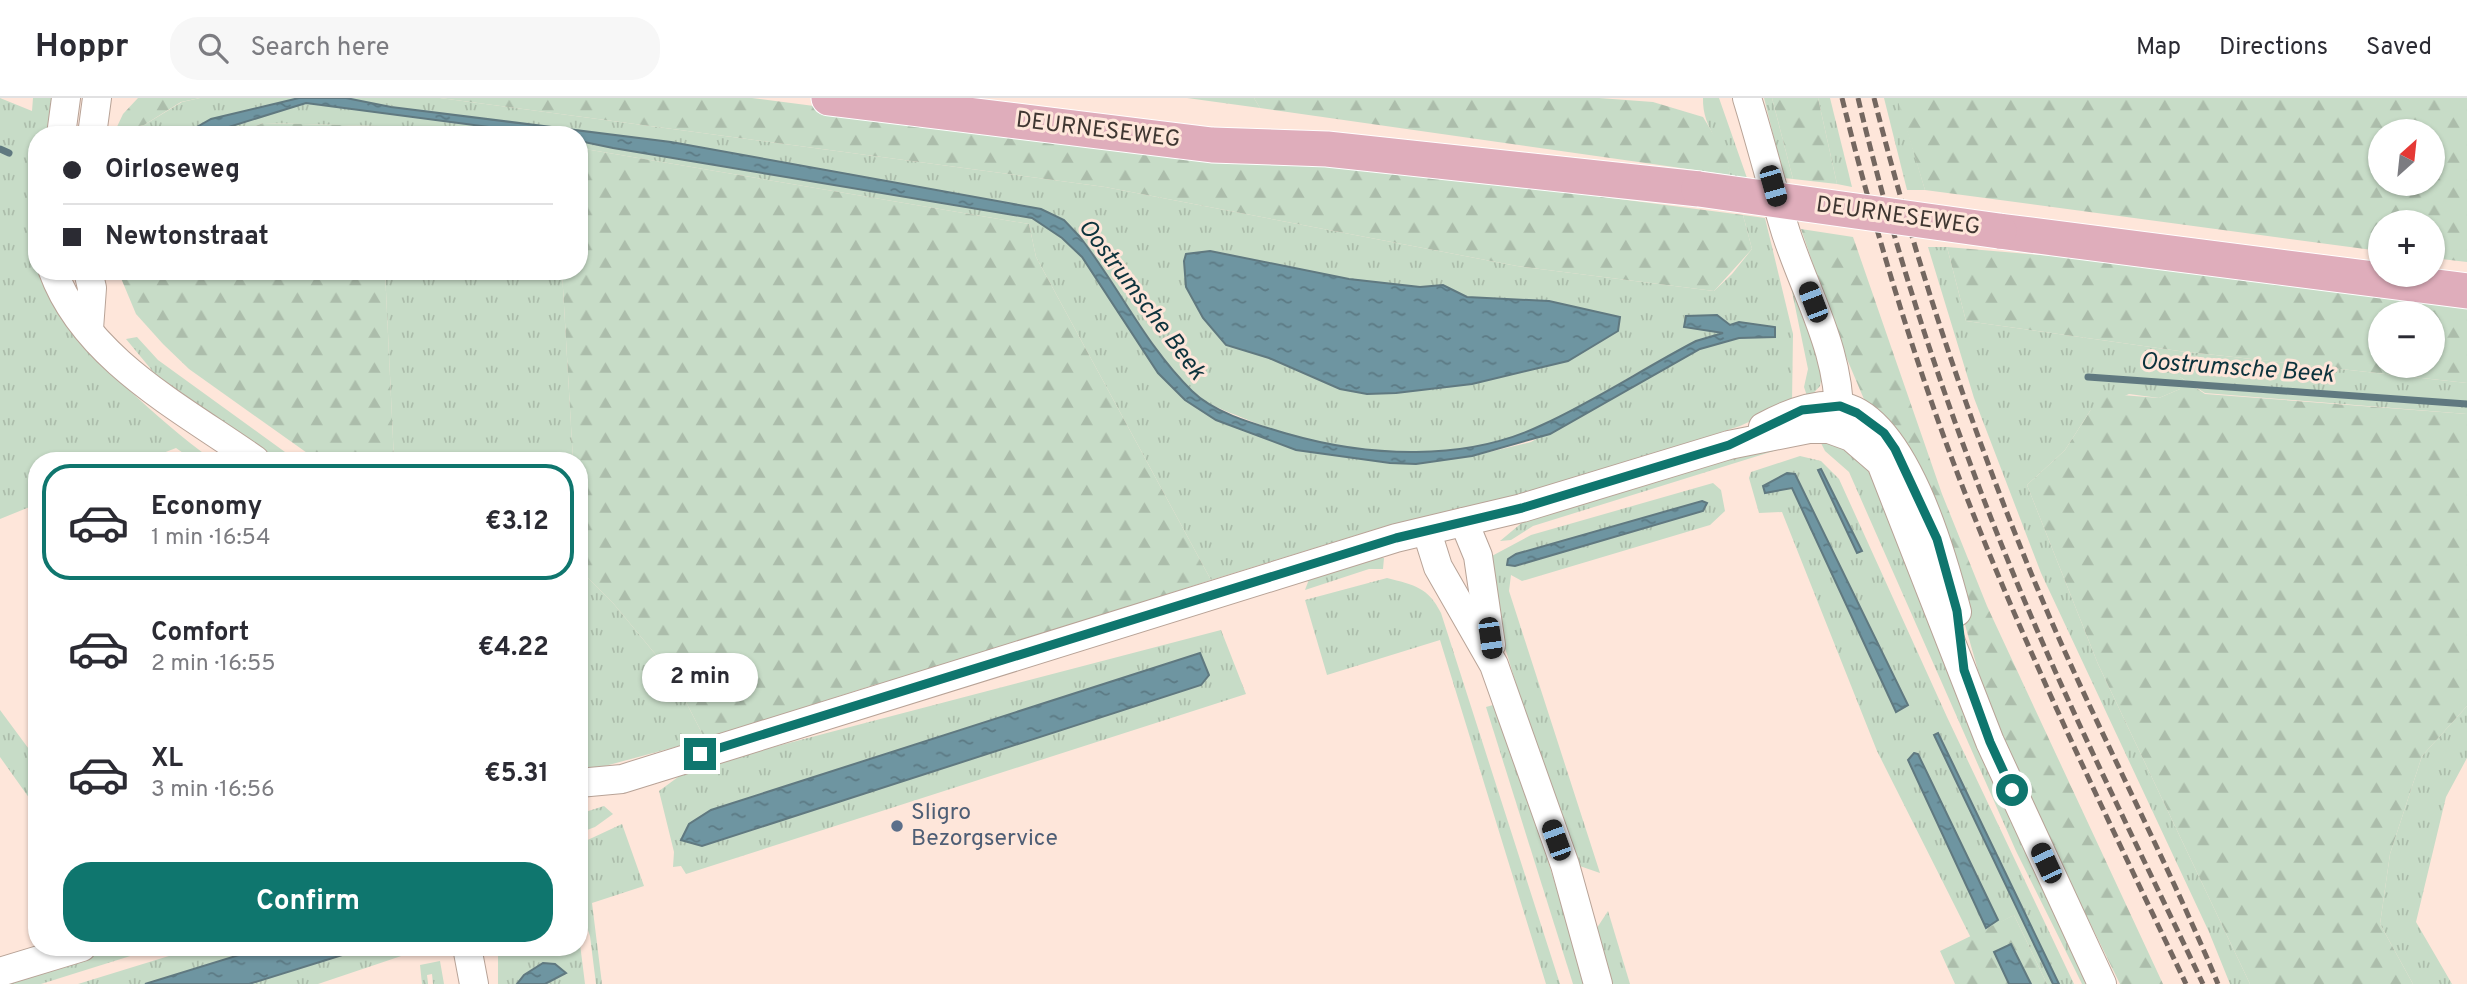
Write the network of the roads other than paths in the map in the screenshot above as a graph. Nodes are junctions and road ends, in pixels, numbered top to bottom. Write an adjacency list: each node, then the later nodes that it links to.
1 (66, 98): 6 (street)
2 (97, 98): 7 (street)
3 (829, 98): 8 (main road, DEURNESEWEG)
4 (1030, 98): 8 (main road, DEURNESEWEG)
5 (1747, 98): 13 (street)
6 (62, 126)
7 (93, 126)
8 (1327, 149): 11 (main road, DEURNESEWEG, bridge)
9 (57, 280): 12 (street)
10 (90, 280): 12 (street)
11 (2467, 291)
12 (89, 329): 14 (street)
13 (1839, 419): 15 (street); 28 (street)
14 (244, 452)
15 (1464, 522): 16 (street); 17 (street)
16 (1427, 532): 17 (street); 18 (street)
17 (1494, 665): 27 (street)
18 (622, 779): 19 (street); 20 (street)
19 (588, 782)
20 (588, 798)
21 (52, 956): 24 (street)
22 (469, 956): 25 (street)
23 (486, 956): 26 (street)
24 (0, 972)
25 (474, 984)
26 (486, 984)
27 (1598, 984)
28 (2102, 984)

